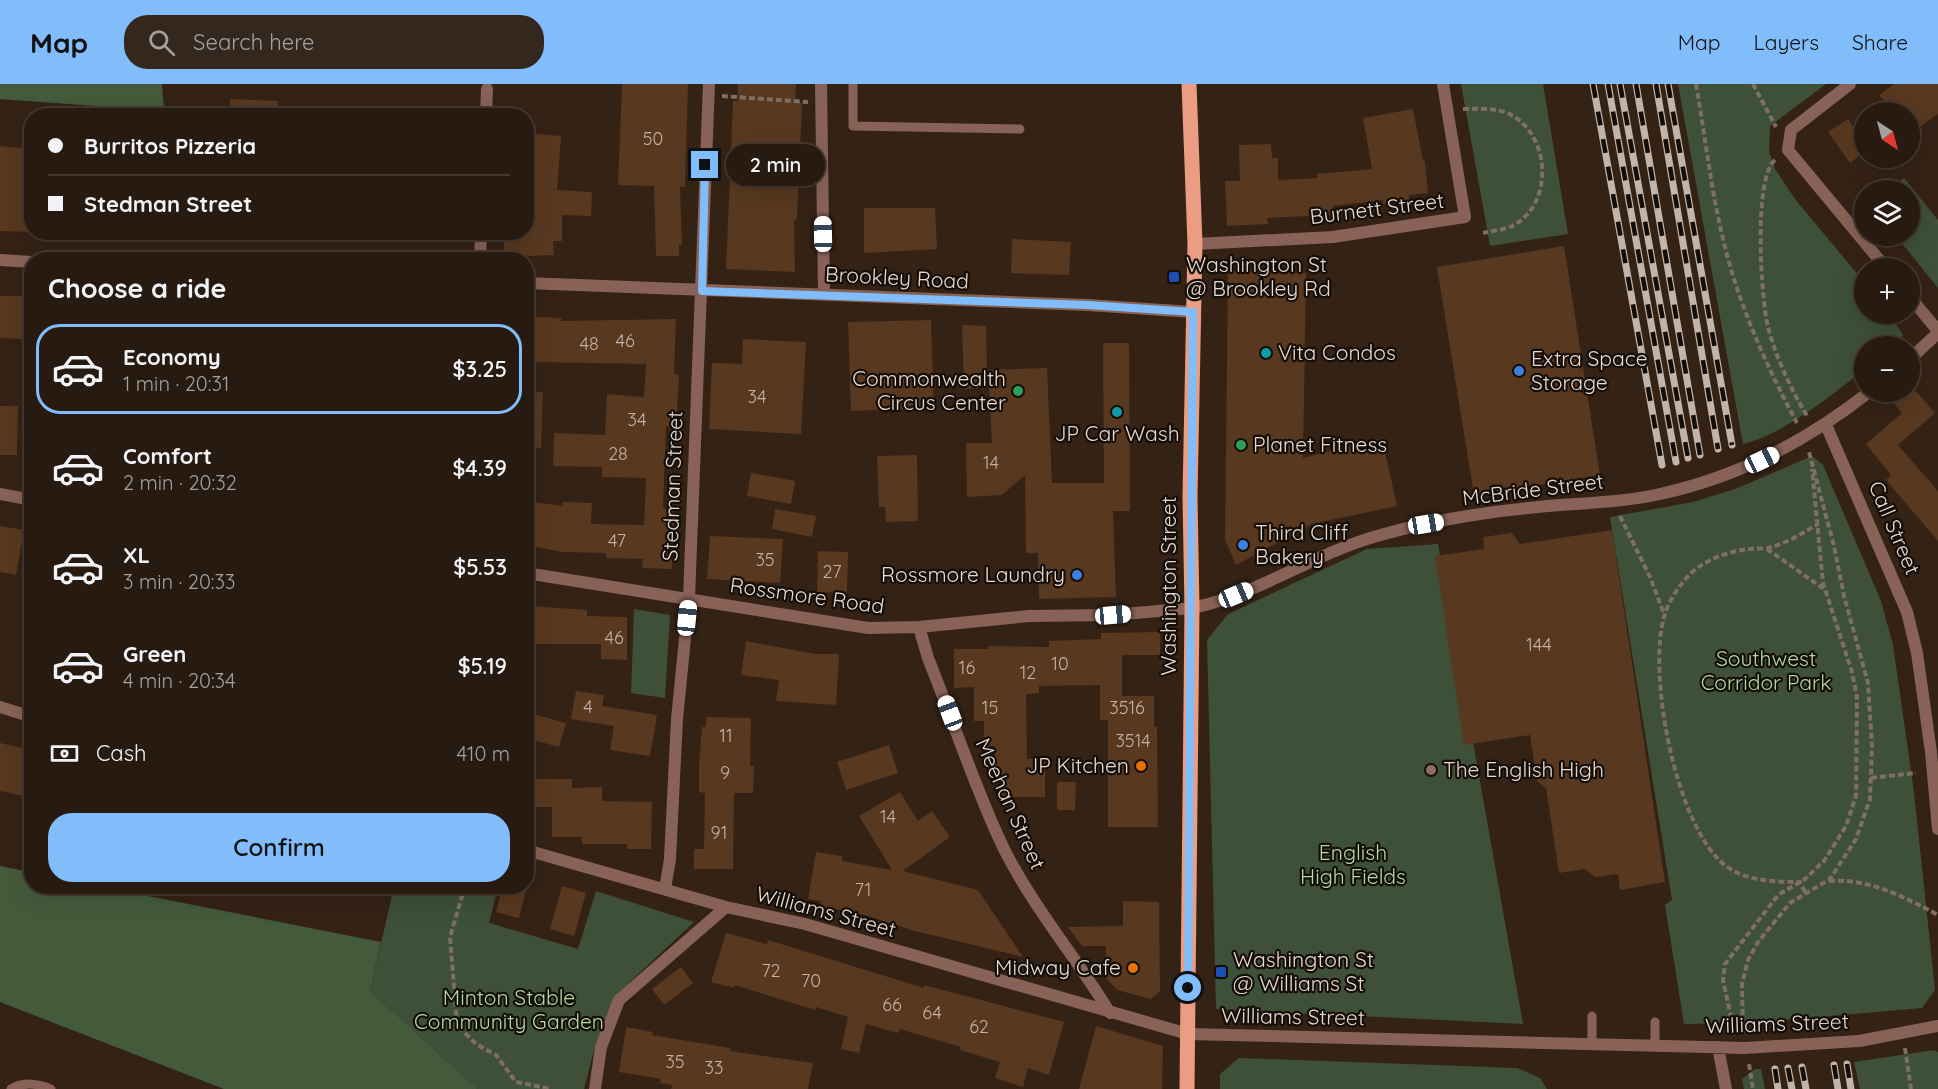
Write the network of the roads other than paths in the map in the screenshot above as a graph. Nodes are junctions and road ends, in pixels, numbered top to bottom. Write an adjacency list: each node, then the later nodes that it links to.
1 (709, 84): 15 (street, Stedman Street)
2 (821, 84): 16 (street)
3 (853, 84): 9 (lane)
4 (1189, 84): 10 (main road, Washington Street)
5 (1443, 84): 10 (street, Burnett Street)
6 (1850, 84): 11 (street)
7 (487, 89): 8 (street)
8 (486, 108)
9 (1020, 129)
10 (1195, 244): 18 (main road, Washington Street)
11 (1878, 258)
12 (0, 260): 13 (street)
13 (24, 261)
14 (534, 284): 15 (street, Brookley Road)
15 (702, 291): 16 (street, Brookley Road); 26 (street, Stedman Street)
16 (824, 294): 18 (street, Brookley Road)
17 (1920, 310): 19 (street)
18 (1193, 312): 27 (main road, Washington Street)
19 (1938, 332): 20 (street)
20 (1920, 349)
21 (1856, 402): 22 (street, McBride Street)
22 (1826, 425): 27 (street, McBride Street); 31 (street, Call Street)
23 (0, 494): 24 (street)
24 (24, 498)
25 (534, 574): 26 (street, Rossmore Road)
26 (689, 598): 28 (street, Rossmore Road); 34 (street, Stedman Street)
27 (1192, 608): 28 (street, Rossmore Road); 40 (main road, Washington Street)
28 (919, 627): 36 (street, Meehan Street)
29 (0, 707): 30 (street)
30 (24, 714)
31 (1934, 750): 32 (street, Call Street)
32 (1938, 829)
33 (534, 852): 34 (street, Williams Street)
34 (665, 889): 35 (street, Williams Street)
35 (726, 908): 36 (street, Williams Street); 46 (street)
36 (1110, 1013): 40 (street, Williams Street)
37 (1592, 1016): 41 (lane)
38 (1655, 1022): 42 (lane)
39 (1938, 1026): 43 (street, Williams Street)
40 (1188, 1034): 41 (street, Williams Street); 47 (main road, Washington Street)
41 (1592, 1045): 42 (street, Williams Street)
42 (1655, 1046): 43 (street, Williams Street)
43 (1718, 1047): 48 (street)
44 (11, 1089): 45 (lane)
45 (51, 1089)
46 (595, 1089)
47 (1187, 1089)
48 (1725, 1089)

